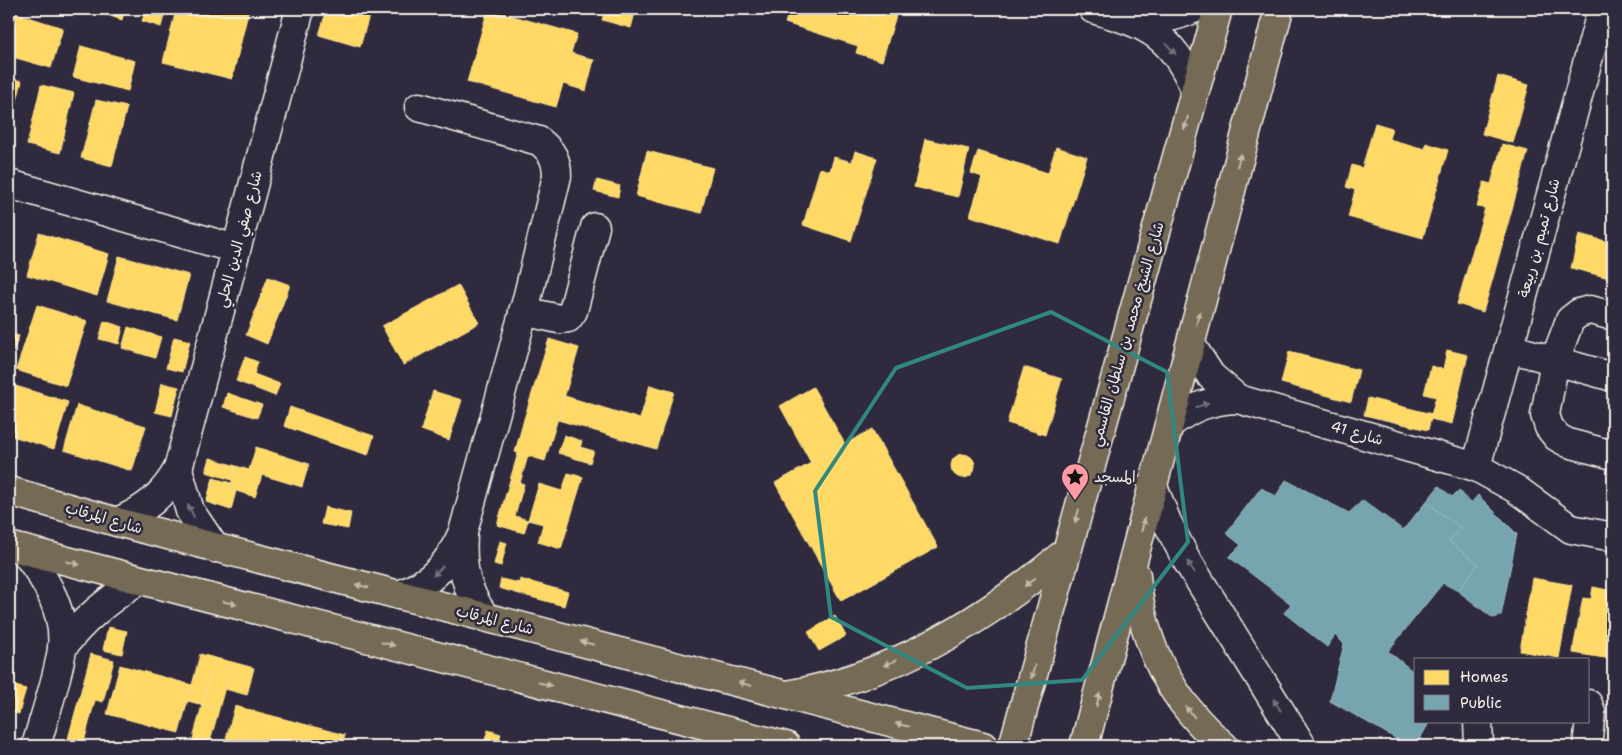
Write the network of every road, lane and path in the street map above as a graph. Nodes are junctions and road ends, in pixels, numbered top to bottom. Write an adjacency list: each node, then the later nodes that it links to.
1 (300, 9): 12 (street, شارع صفي الدين الحلي)
2 (1093, 9): 7 (street)
3 (1193, 9): 7 (street)
4 (1218, 9): 8 (main road, شارع الشيخ محمد بن سلطان القاسمي)
5 (1279, 9): 15 (main road, one-way to 5)
6 (1602, 9): 16 (street, شارع تميم بن ربيعة)
7 (1134, 20): 8 (street, one-way to 8)
8 (1195, 89): 31 (main road, شارع الشيخ محمد بن سلطان القاسمي, one-way to 31)
9 (418, 107): 13 (street)
10 (9, 184): 12 (street)
11 (595, 227): 13 (street)
12 (236, 249): 23 (street, شارع صفي الدين الحلي)
13 (523, 310): 27 (street)
14 (1613, 316): 17 (street)
15 (1191, 345): 19 (street, شارع 41); 20 (main road)
16 (1509, 348): 17 (street); 22 (street, شارع تميم بن ربيعة)
17 (1555, 360): 18 (street); 21 (street)
18 (1613, 377)
19 (1238, 399): 20 (street, شارع 41, one-way to 19); 22 (street, شارع 41)
20 (1170, 424): 24 (main road)
21 (1613, 455)
22 (1476, 467): 28 (street, شارع 41)
23 (178, 470): 26 (street, شارع صفي الدين الحلي); 30 (street, one-way to 23)
24 (1152, 484): 32 (main road, one-way to 24); 48 (street, one-way to 24)
25 (9, 491): 26 (main road, شارع المرقاب)
26 (117, 522): 30 (main road, شارع المرقاب)
27 (463, 532): 34 (street, one-way to 34); 35 (street)
28 (1613, 537)
29 (16, 548): 33 (main road, one-way to 33); 36 (street)
30 (215, 548): 34 (main road, شارع المرقاب, one-way to 30)
31 (1067, 550): 37 (main road, one-way to 37); 45 (main road, شارع الشيخ محمد بن سلطان القاسمي, one-way to 45)
32 (1134, 561): 46 (main road, one-way to 32); 47 (main road, one-way to 32)
33 (138, 580): 36 (street); 40 (main road, one-way to 40)
34 (399, 595): 35 (main road, شارع المرقاب)
35 (485, 617): 37 (main road, شارع المرقاب, one-way to 35)
36 (62, 648): 41 (street)
37 (784, 695): 44 (main road, شارع المرقاب, one-way to 37)
38 (1478, 722): 49 (street)
39 (1590, 722): 50 (street)
40 (698, 724): 42 (main road); 43 (main road)
41 (36, 746)
42 (735, 746)
43 (786, 746)
44 (983, 746)
45 (1013, 746)
46 (1084, 746)
47 (1224, 746)
48 (1302, 746)
49 (1479, 746)
50 (1587, 746)

